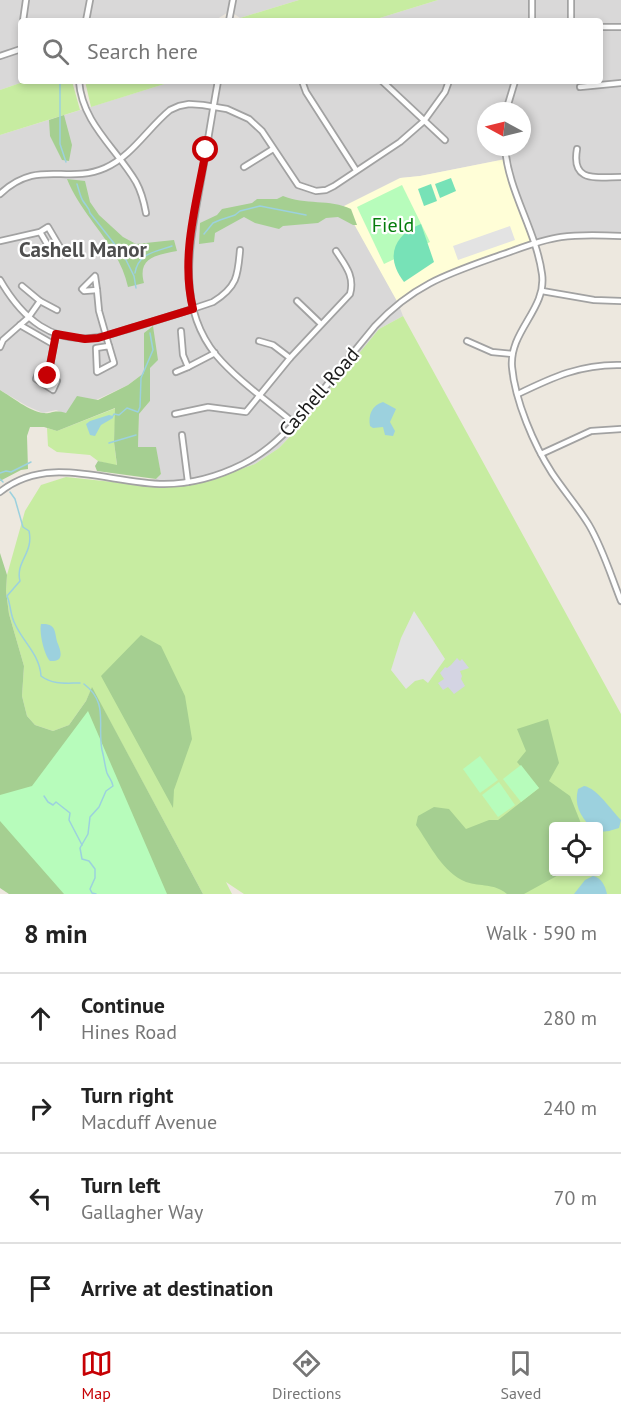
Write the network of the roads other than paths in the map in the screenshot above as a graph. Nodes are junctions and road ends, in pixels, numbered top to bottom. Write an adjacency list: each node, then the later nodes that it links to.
1 (26, 0): 6 (street)
2 (90, 0): 7 (street)
3 (232, 0): 8 (street)
4 (532, 0): 9 (street)
5 (571, 0): 10 (street)
6 (23, 18)
7 (87, 18)
8 (229, 18)
9 (532, 18)
10 (571, 18)
11 (603, 27): 12 (street)
12 (621, 27)
13 (18, 50): 14 (street)
14 (0, 56)
15 (621, 83): 22 (street)
16 (79, 84): 30 (street)
17 (217, 84): 24 (street)
18 (303, 84): 32 (street)
19 (385, 84): 25 (street)
20 (449, 84): 25 (street)
21 (514, 84): 23 (street)
22 (580, 87)
23 (509, 102)
24 (213, 107): 27 (street); 30 (street); 49 (street)
25 (424, 121): 26 (street); 32 (street)
26 (445, 140)
27 (273, 149): 31 (street); 32 (street)
28 (577, 149): 33 (street)
29 (506, 156): 39 (street)
30 (119, 160): 34 (street); 35 (street)
31 (244, 167)
32 (356, 170)
33 (621, 177)
34 (0, 194)
35 (146, 213)
36 (40, 232): 36 (street); 38 (street)
37 (621, 236): 39 (street, Cashell Road)
38 (0, 241)
39 (533, 243): 45 (street); 72 (street, Cashell Road)
40 (240, 250): 49 (street)
41 (336, 251): 52 (street)
42 (0, 282): 51 (street)
43 (22, 286): 46 (street)
44 (97, 290): 56 (street)
45 (542, 291): 48 (street); 63 (street)
46 (40, 301): 50 (street); 51 (street)
47 (297, 301): 52 (street)
48 (621, 301)
49 (193, 309): 56 (street); 62 (street)
50 (57, 310)
51 (28, 318): 53 (street); 55 (street)
52 (321, 324): 64 (street)
53 (20, 326): 59 (street); 61 (street)
54 (181, 331): 66 (street)
55 (56, 334): 56 (street); 59 (street)
56 (107, 336): 60 (street)
57 (260, 341): 64 (street)
58 (467, 341): 63 (street)
59 (53, 344): 68 (street)
60 (109, 346): 60 (street)
61 (0, 347)
62 (215, 353): 66 (street); 70 (street)
63 (512, 354): 69 (street)
64 (290, 358): 70 (street)
65 (621, 365): 69 (street)
66 (188, 367): 67 (street)
67 (177, 372)
68 (48, 376): 68 (street)
69 (518, 394): 75 (street)
70 (261, 395): 71 (street); 72 (street)
71 (175, 414)
72 (295, 424): 76 (street, Cashell Road)
73 (621, 429): 75 (street)
74 (182, 435): 76 (street)
75 (541, 454): 78 (street)
76 (188, 482): 77 (street, Cashell Road)
77 (0, 492)
78 (621, 601)

